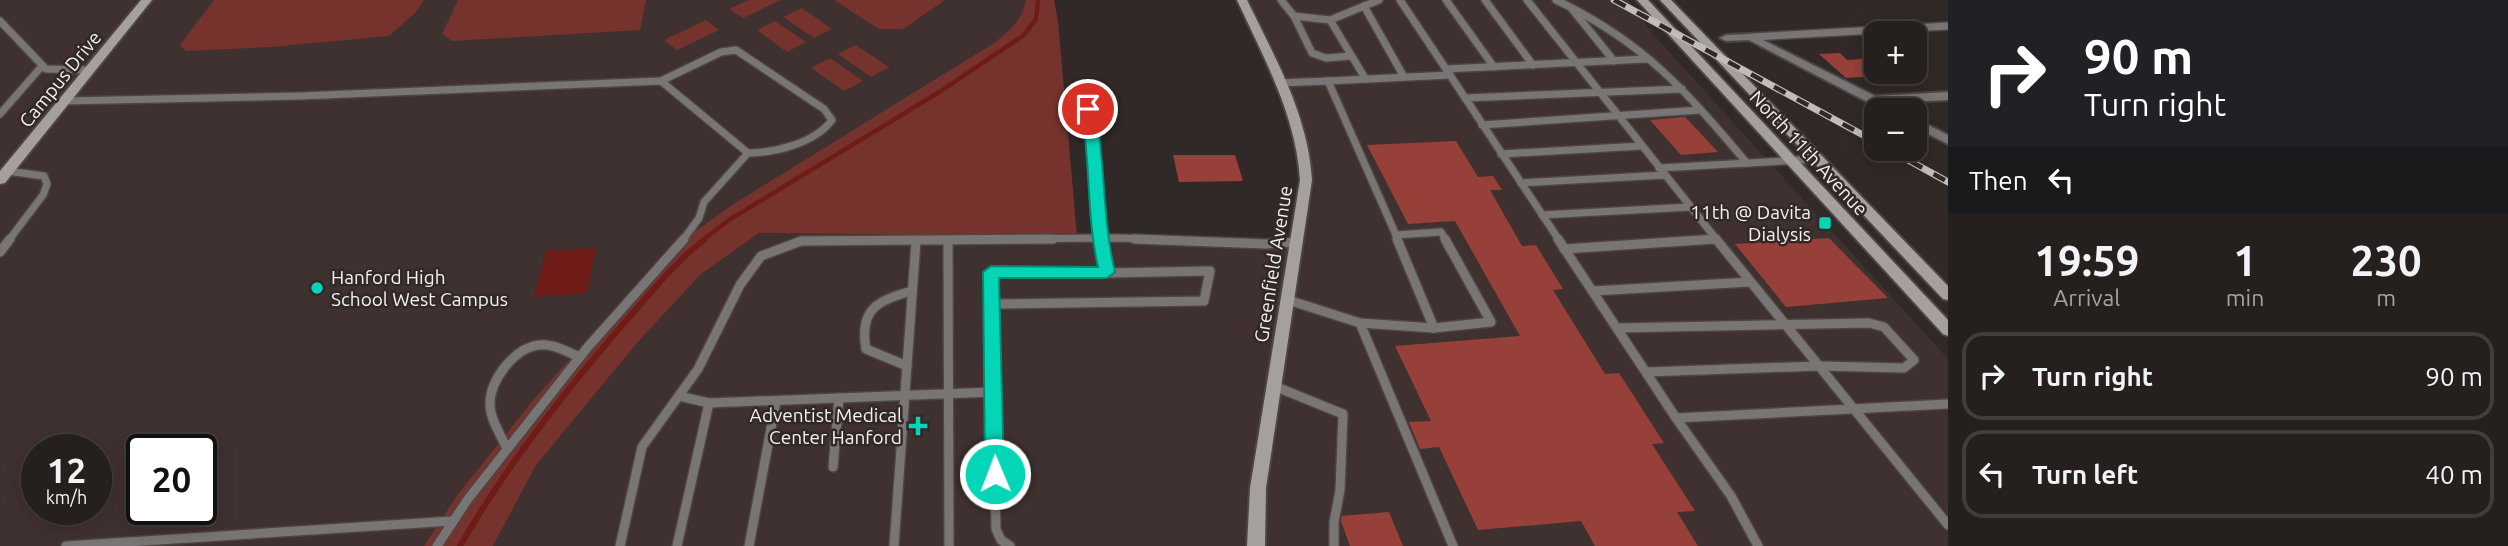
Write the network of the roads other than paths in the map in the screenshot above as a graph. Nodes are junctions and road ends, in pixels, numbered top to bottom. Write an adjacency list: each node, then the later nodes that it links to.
1 (147, 0): 27 (street, Campus Drive)
2 (1242, 0): 33 (street, Greenfield Avenue)
3 (1281, 0): 14 (lane)
4 (1379, 0): 13 (lane)
5 (1400, 0): 28 (lane)
6 (1446, 0): 26 (lane)
7 (1485, 0): 24 (lane)
8 (1527, 0): 23 (lane)
9 (1556, 0): 12 (lane)
10 (1642, 0): 52 (street, North 11th Avenue)
11 (1665, 0): 51 (street, North 11th Avenue)
12 (1568, 5): 21 (lane); 22 (lane)
13 (1364, 6): 15 (lane); 29 (lane)
14 (1294, 16): 15 (lane); 20 (lane)
15 (1330, 20): 20 (lane)
16 (0, 21): 25 (lane)
17 (1948, 26): 18 (lane)
18 (1751, 37): 19 (street); 38 (street)
19 (1726, 38)
20 (1351, 56): 30 (lane)
21 (1647, 59): 22 (lane); 34 (lane)
22 (1614, 61): 23 (lane)
23 (1575, 63): 24 (lane); 36 (lane)
24 (1533, 65): 26 (lane)
25 (42, 66): 27 (lane); 43 (lane)
26 (1494, 67): 28 (lane)
27 (90, 69): 41 (street, Campus Drive)
28 (1448, 72): 29 (lane); 40 (lane)
29 (1404, 77): 30 (lane)
30 (1365, 78): 31 (lane)
31 (1328, 80): 33 (lane); 59 (lane)
32 (661, 81): 41 (lane); 49 (lane); 49 (lane)
33 (1279, 83): 64 (street, Greenfield Avenue)
34 (1682, 89): 36 (lane); 42 (lane)
35 (1084, 91): 60 (lane)
36 (1599, 93): 40 (lane); 44 (lane)
37 (1948, 96): 39 (street)
38 (1868, 98)
39 (1910, 98)
40 (1465, 99): 45 (lane)
41 (64, 102): 55 (street, Campus Drive)
42 (1700, 110): 44 (lane); 53 (lane)
43 (0, 114)
44 (1618, 117): 45 (lane); 48 (lane)
45 (1482, 125): 50 (lane)
46 (1927, 128): 47 (street)
47 (1948, 139)
48 (1641, 146): 50 (lane); 54 (lane)
49 (748, 153): 79 (lane)
50 (1502, 154): 56 (lane)
51 (1818, 159): 52 (lane); 71 (street, North 11th Avenue)
52 (1789, 160): 53 (lane); 78 (street, North 11th Avenue)
53 (1747, 163): 54 (lane)
54 (1662, 172): 56 (lane); 57 (lane)
55 (3, 176): 66 (lane)
56 (1521, 183): 58 (lane)
57 (1690, 207): 58 (lane); 61 (lane)
58 (1542, 215): 65 (lane)
59 (1396, 235): 76 (lane); 76 (lane)
60 (1099, 239): 63 (lane); 64 (lane); 67 (lane)
61 (1716, 239): 65 (lane); 68 (lane)
62 (916, 241): 63 (lane); 69 (lane); 87 (lane)
63 (948, 241): 85 (lane)
64 (1296, 242): 72 (street, Greenfield Avenue)
65 (1564, 249): 70 (lane)
66 (0, 252)
67 (1107, 272): 73 (lane); 73 (lane)
68 (1750, 282): 70 (lane); 75 (lane)
69 (912, 291): 80 (lane); 80 (lane)
70 (1593, 292): 77 (lane)
71 (1948, 295)
72 (1287, 300): 74 (lane); 83 (street, Greenfield Avenue)
73 (992, 304): 84 (lane)
74 (1360, 323): 76 (lane); 109 (lane)
75 (1785, 325): 77 (lane); 81 (lane); 81 (lane)
76 (1434, 328)
77 (1617, 328): 82 (lane)
78 (1948, 330)
79 (580, 357): 94 (lane); 94 (lane)
80 (907, 366): 86 (lane)
81 (1819, 366): 82 (lane); 92 (lane)
82 (1646, 372): 93 (lane)
83 (1274, 386): 107 (street, Greenfield Avenue); 108 (lane)
84 (993, 392): 85 (lane); 106 (lane)
85 (950, 394): 86 (lane); 105 (lane)
86 (905, 395): 88 (lane); 104 (lane)
87 (679, 396): 90 (lane); 101 (lane)
88 (839, 398): 89 (lane); 95 (lane)
89 (776, 402): 90 (lane); 103 (lane)
90 (709, 403): 102 (lane)
91 (1948, 404): 92 (lane)
92 (1853, 407): 93 (lane); 97 (lane)
93 (1676, 418): 110 (lane)
94 (507, 449): 96 (lane)
95 (833, 467)
96 (452, 521): 98 (lane); 100 (lane)
97 (1948, 525)
98 (135, 544): 99 (lane)
99 (66, 546)
100 (437, 546)
101 (620, 546)
102 (677, 546)
103 (749, 546)
104 (894, 546)
105 (949, 546)
106 (1010, 546)
107 (1256, 546)
108 (1334, 546)
109 (1453, 546)
110 (1758, 546)

